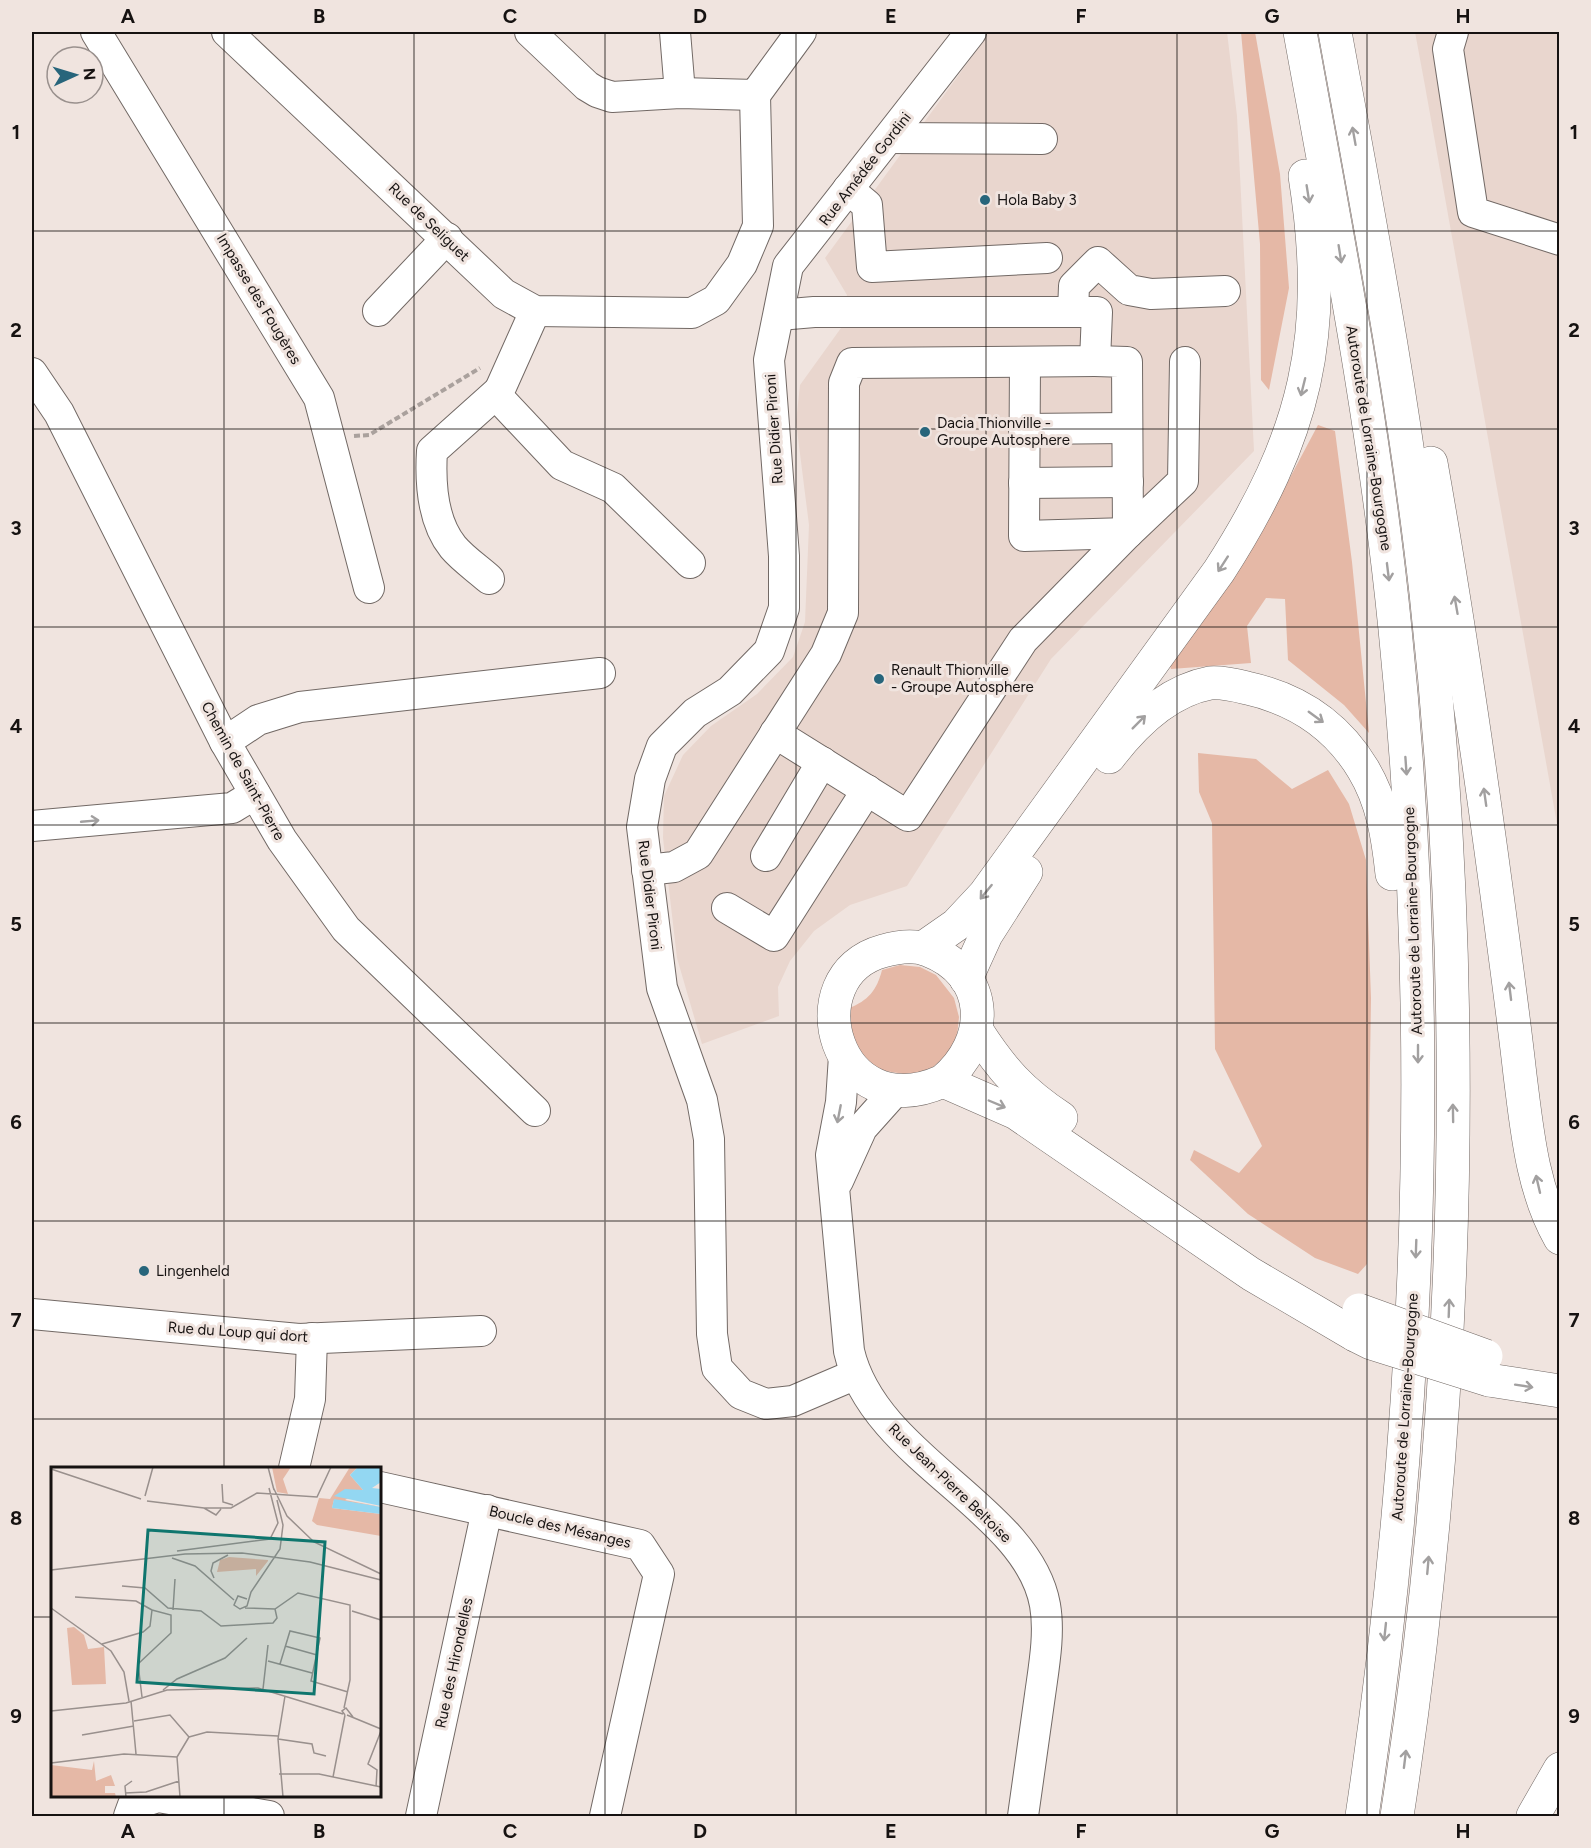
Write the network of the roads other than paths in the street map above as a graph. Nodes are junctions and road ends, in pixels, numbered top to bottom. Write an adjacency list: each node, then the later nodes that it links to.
1 (96, 32): 37 (street, Impasse des Fougères)
2 (227, 32): 16 (street, Rue de Seliguet)
3 (530, 32): 11 (street)
4 (675, 32): 11 (street)
5 (801, 32): 12 (street)
6 (971, 32): 13 (street, Rue Amédée Gordini)
7 (1287, 32): 48 (main road, one-way to 48)
8 (1300, 32): 50 (main road, Autoroute de Lorraine-Bourgogne, one-way to 50)
9 (1335, 32): 24 (main road, one-way to 9)
10 (1453, 32): 17 (street)
11 (680, 93): 12 (street)
12 (755, 95): 21 (street, Rue de Seliguet)
13 (889, 138): 14 (street); 15 (street, Rue Amédée Gordini)
14 (1042, 139)
15 (848, 189): 18 (street); 23 (street, Rue Amédée Gordini)
16 (447, 238): 20 (street); 21 (street, Rue de Seliguet)
17 (1560, 240)
18 (1047, 258)
19 (1225, 291): 22 (street)
20 (378, 311)
21 (535, 311): 29 (street)
22 (1085, 312): 23 (street); 26 (street)
23 (779, 315): 46 (street, Rue Didier Pironi)
24 (1387, 317): 57 (main road, one-way to 24); 77 (main road, one-way to 24)
25 (1025, 362): 26 (street); 31 (street); 39 (street)
26 (1095, 362): 30 (street)
27 (1185, 362): 34 (street)
28 (32, 373): 40 (street, Chemin de Saint-Pierre)
29 (499, 391): 35 (street); 36 (street)
30 (1127, 428): 31 (street); 32 (street)
31 (1024, 429): 33 (street)
32 (1128, 482): 33 (street); 34 (street)
33 (1024, 483): 34 (street)
34 (1128, 533): 42 (street)
35 (690, 562)
36 (489, 579)
37 (369, 588)
38 (600, 674): 40 (street)
39 (775, 733): 41 (street); 46 (street)
40 (225, 742): 43 (street, Chemin de Saint-Pierre)
41 (822, 762): 42 (street); 45 (street)
42 (867, 790): 47 (street)
43 (255, 794): 44 (street, one-way to 43); 55 (street, Chemin de Saint-Pierre)
44 (32, 826)
45 (766, 856)
46 (647, 870): 64 (street, Rue Didier Pironi)
47 (727, 908)
48 (922, 948): 49 (main road); 52 (main road)
49 (966, 979): 50 (main road, one-way to 50); 51 (main road)
50 (1417, 996): 76 (main road, Autoroute de Lorraine-Bourgogne, one-way to 76)
51 (977, 1031): 53 (main road); 59 (main road)
52 (844, 1056): 54 (main road); 56 (street, Rue Jean-Pierre Beltoise, one-way to 56)
53 (943, 1081): 54 (main road); 59 (main road, one-way to 59)
54 (896, 1090): 56 (street, Rue Jean-Pierre Beltoise)
55 (535, 1111)
56 (835, 1186): 64 (street, Rue Jean-Pierre Beltoise)
57 (1560, 1238)
58 (32, 1314): 61 (street, Rue du Loup qui dort)
59 (1357, 1323): 62 (main road, bridge)
60 (482, 1331): 61 (street, Rue du Loup qui dort)
61 (312, 1338): 66 (street)
62 (1490, 1369): 63 (main road); 65 (main road, one-way to 65)
63 (1560, 1370)
64 (854, 1375): 75 (street, Rue Jean-Pierre Beltoise)
65 (1560, 1391)
66 (294, 1467)
67 (381, 1487): 68 (street, Boucle des Mésanges)
68 (487, 1510): 73 (street, Rue des Hirondelles); 74 (street, Boucle des Mésanges)
69 (1560, 1769): 78 (main road)
70 (223, 1801): 71 (street); 72 (street)
71 (129, 1816)
72 (269, 1816)
73 (421, 1816)
74 (606, 1816)
75 (1023, 1816)
76 (1362, 1816)
77 (1397, 1816)
78 (1533, 1816)

